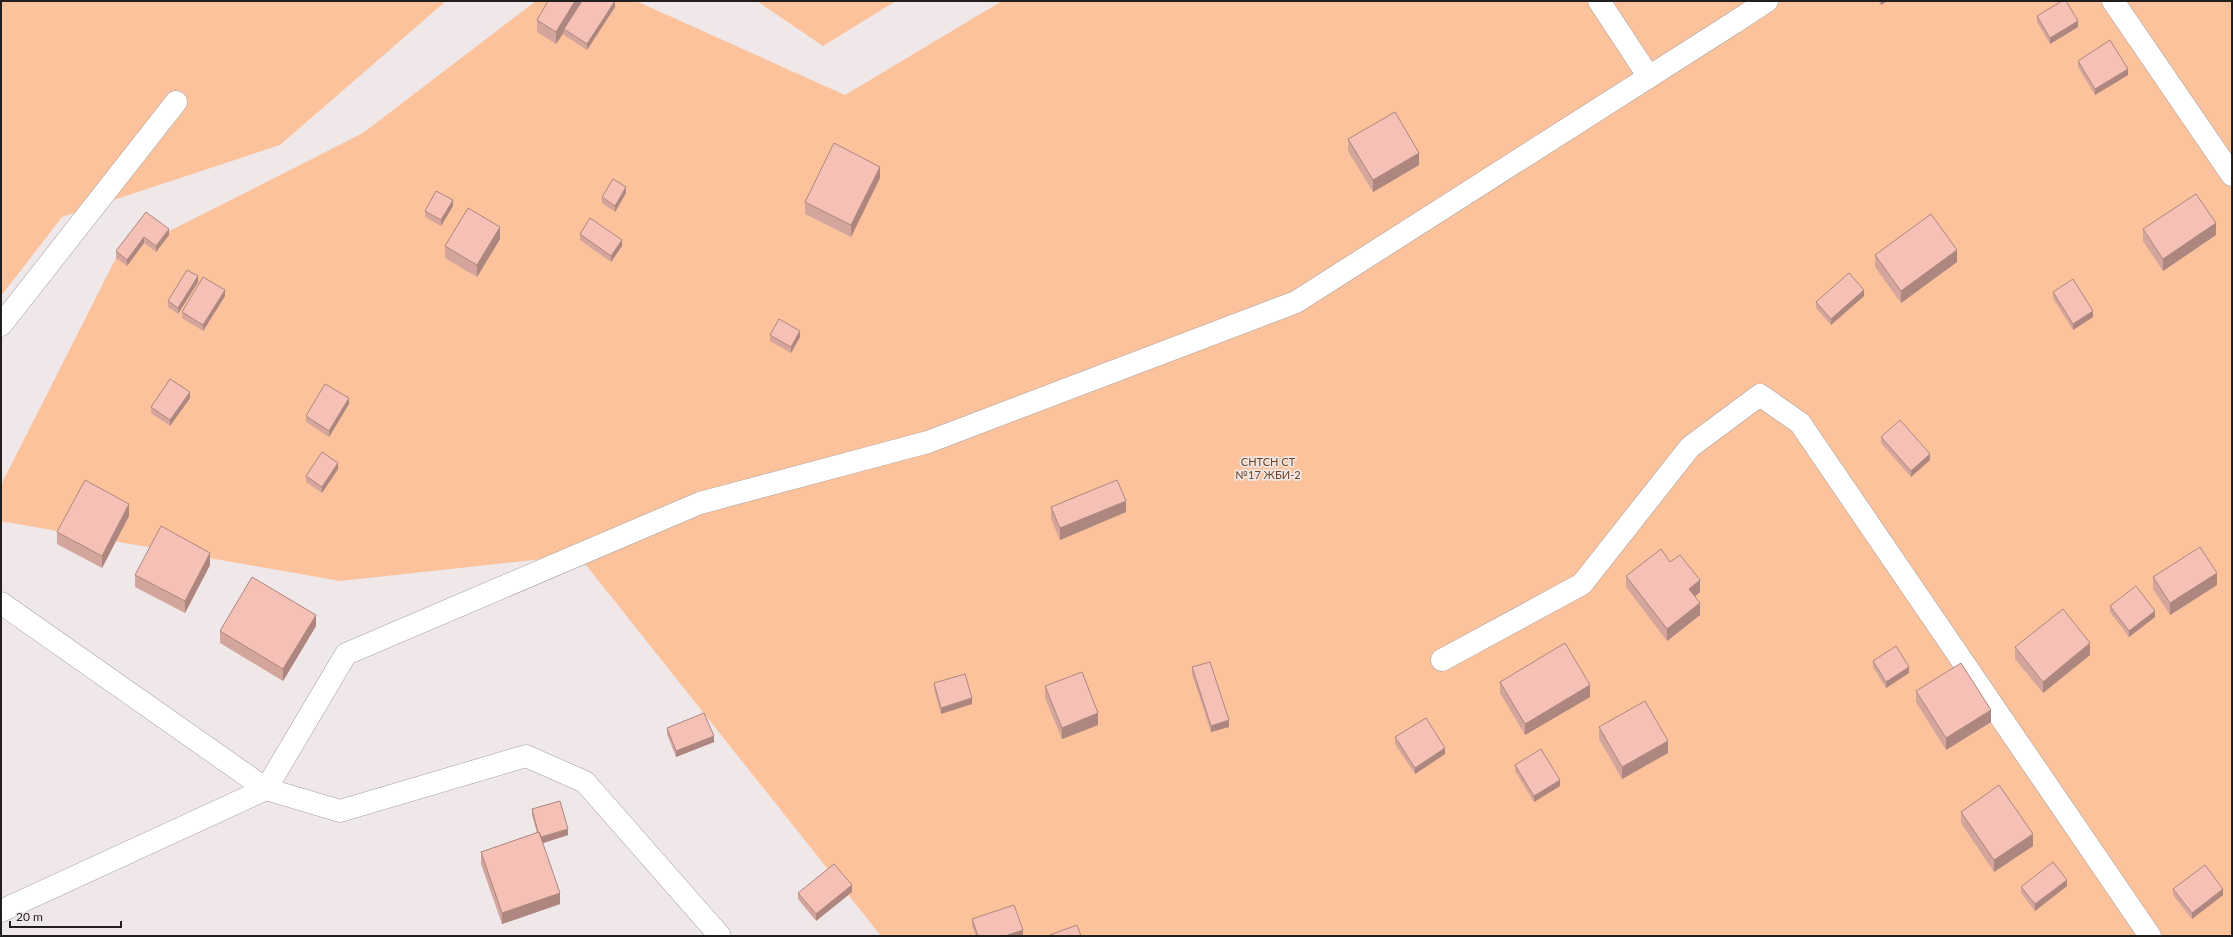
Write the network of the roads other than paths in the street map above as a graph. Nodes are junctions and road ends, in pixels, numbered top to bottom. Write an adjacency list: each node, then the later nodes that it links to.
1 (1599, 1): 4 (street)
2 (1767, 1): 4 (street)
3 (2113, 1): 6 (street)
4 (1648, 77): 10 (street)
5 (176, 102): 7 (street)
6 (2232, 175)
7 (1, 325)
8 (1, 603): 10 (street)
9 (1442, 660): 13 (street)
10 (266, 788): 11 (street); 12 (street)
11 (1, 911)
12 (720, 936)
13 (2150, 936)

